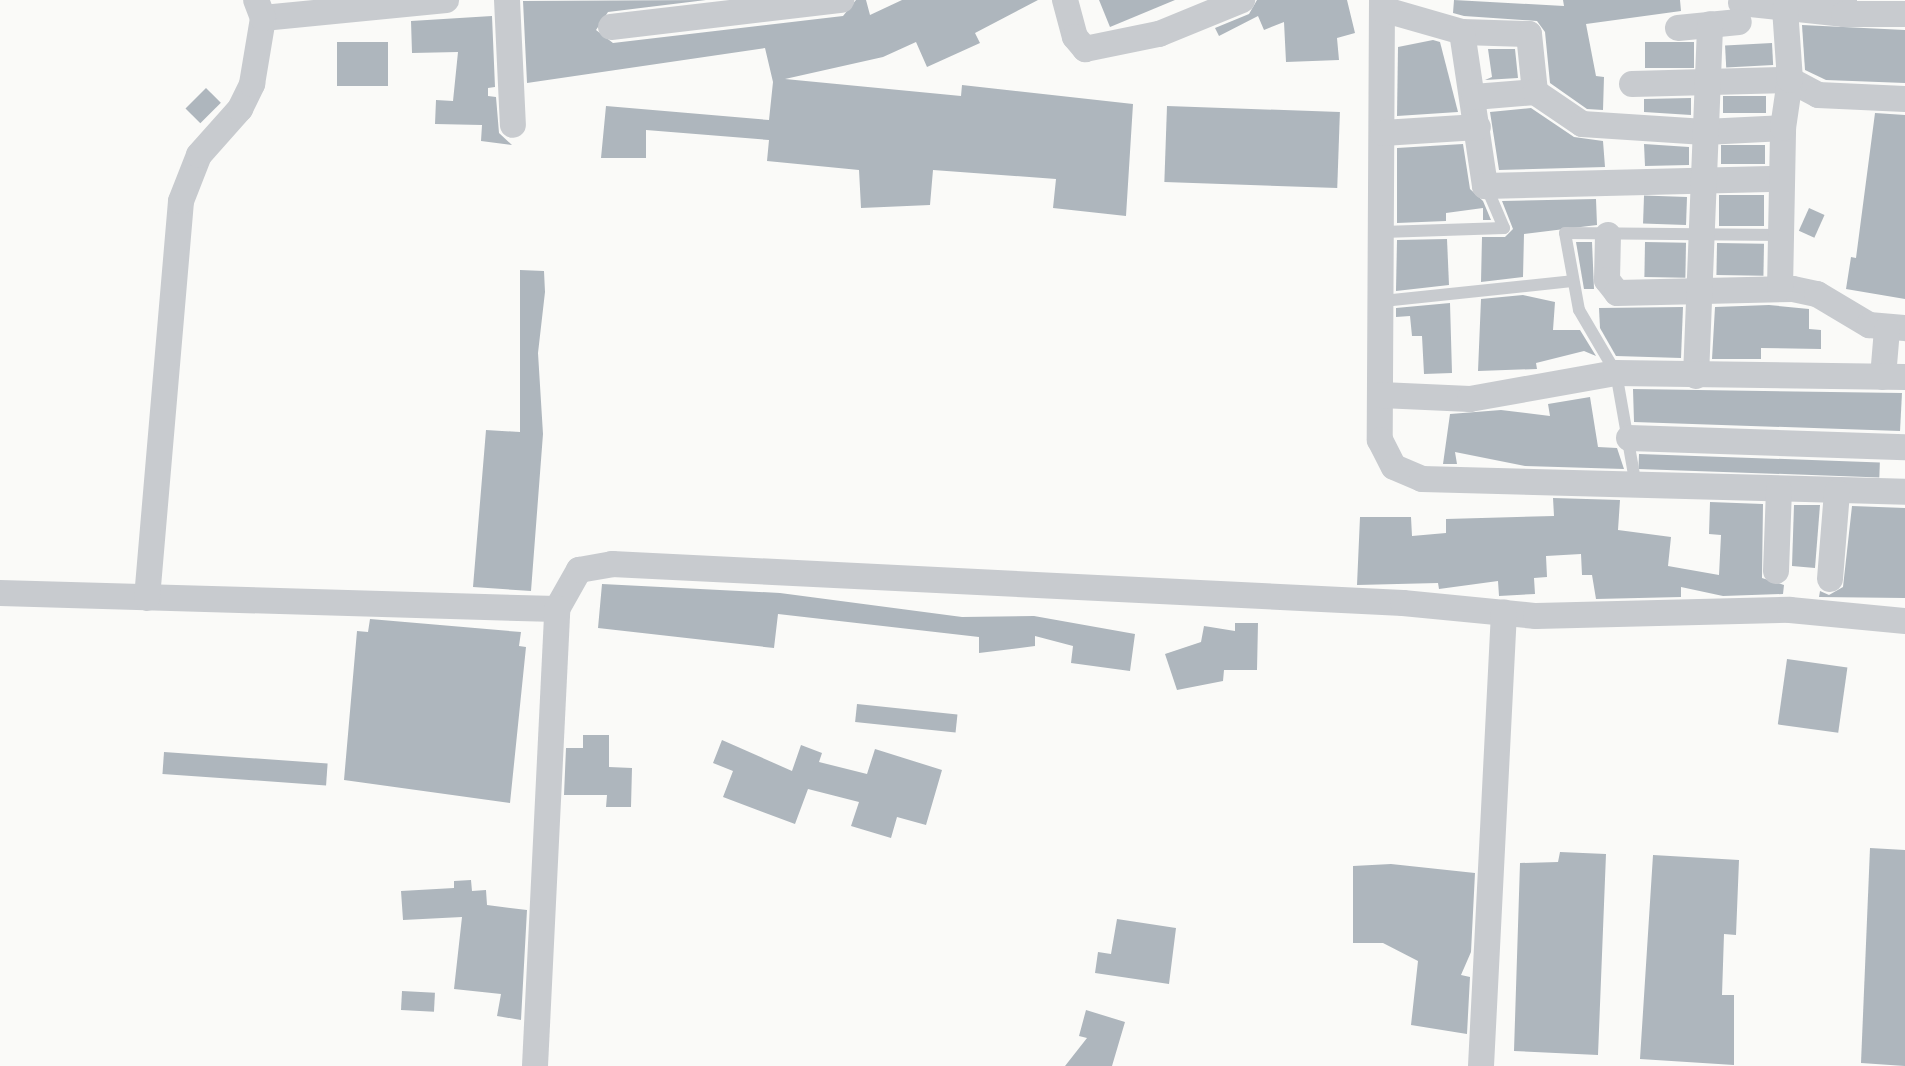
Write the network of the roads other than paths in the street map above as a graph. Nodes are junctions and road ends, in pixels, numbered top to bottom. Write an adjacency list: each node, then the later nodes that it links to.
1 (446, 0): 8 (street)
2 (507, 0): 22 (street)
3 (841, 0): 13 (street)
4 (1065, 0): 5 (street)
5 (1237, 1)
6 (1382, 4): 15 (street); 26 (street)
7 (1844, 7): 10 (street); 11 (street)
8 (259, 9): 52 (street)
9 (1741, 9): 10 (street); 12 (street)
10 (1785, 9): 16 (street)
11 (1905, 14)
12 (1710, 24): 14 (street); 18 (street)
13 (611, 27)
14 (1678, 28)
15 (1462, 32): 19 (street); 20 (street)
16 (1790, 80): 18 (street); 21 (street); 24 (street)
17 (1632, 84): 18 (street)
18 (1707, 84): 25 (street)
19 (1535, 92): 20 (street); 25 (street)
20 (1474, 97): 23 (street)
21 (1905, 99)
22 (513, 125)
23 (1478, 127): 26 (street); 29 (street)
24 (1783, 128): 25 (street); 27 (street)
25 (1705, 132): 28 (street)
26 (1382, 133): 30 (street)
27 (1782, 179): 28 (street); 31 (street)
28 (1703, 181): 29 (street); 33 (street)
29 (1485, 186): 30 (lane)
30 (1383, 232): 37 (street)
31 (1781, 234): 33 (lane); 35 (street)
32 (1608, 235): 33 (lane); 34 (lane); 36 (street)
33 (1700, 235): 36 (street)
34 (1572, 281): 37 (lane); 39 (lane)
35 (1780, 289): 36 (street); 38 (street)
36 (1698, 292): 40 (street)
37 (1383, 301): 42 (street)
38 (1896, 329): 41 (street)
39 (1616, 373): 40 (street); 42 (street); 43 (lane)
40 (1696, 376): 41 (street)
41 (1894, 377)
42 (1381, 395): 45 (street)
43 (1629, 438): 44 (street); 45 (lane)
44 (1905, 447)
45 (1637, 487): 46 (street)
46 (1779, 491): 47 (street); 49 (street)
47 (1837, 492): 48 (street); 50 (street)
48 (1905, 492)
49 (1776, 571)
50 (1830, 579)
51 (0, 593): 52 (street)
52 (147, 598): 53 (street)
53 (557, 609): 54 (street); 56 (street)
54 (1504, 613): 55 (street); 57 (street)
55 (1905, 621)
56 (535, 1066)
57 (1481, 1066)

